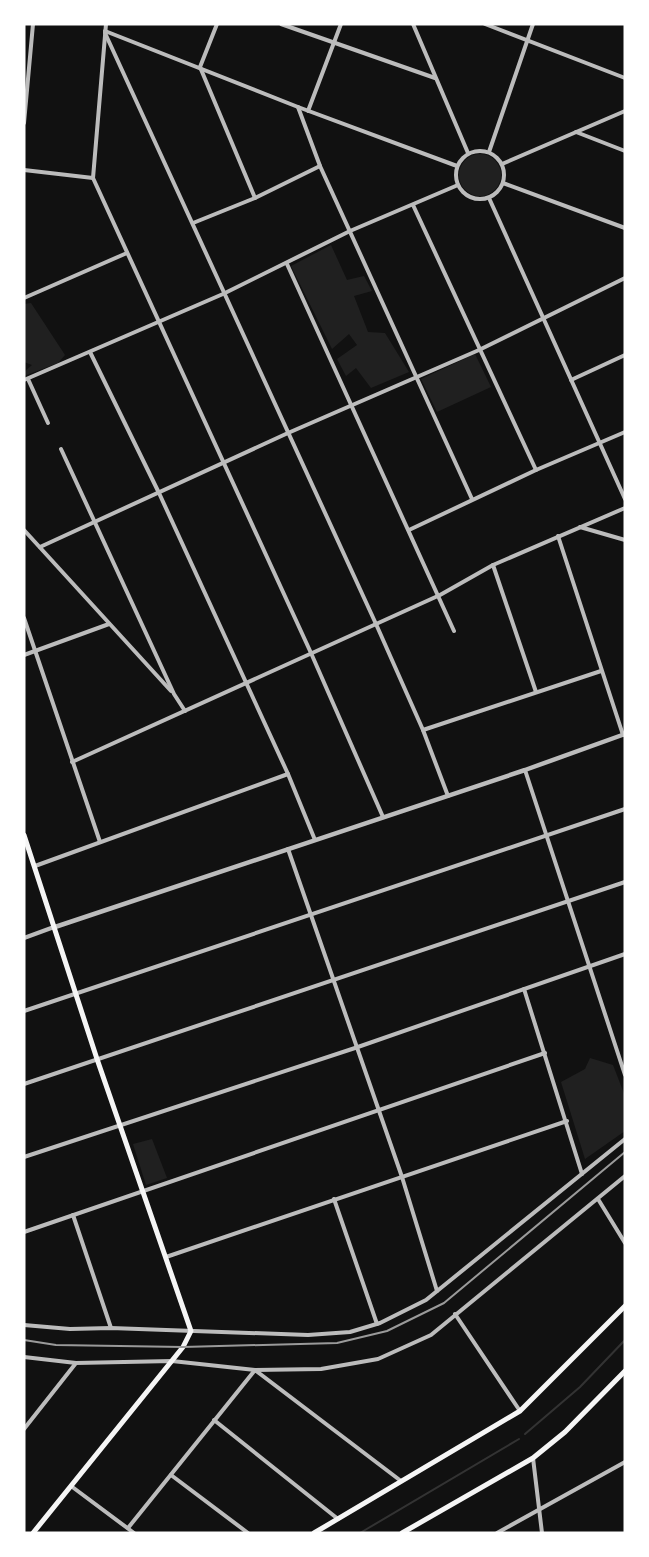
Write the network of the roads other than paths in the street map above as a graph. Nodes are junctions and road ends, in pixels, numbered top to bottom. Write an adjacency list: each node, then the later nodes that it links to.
1 (33, 24): 18 (street)
2 (106, 24): 9 (street)
3 (217, 24): 12 (street)
4 (282, 24): 11 (street)
5 (341, 24): 11 (street)
6 (412, 24): 13 (street)
7 (485, 24): 10 (street)
8 (533, 24): 10 (street)
9 (105, 32): 12 (street); 27 (street); 33 (street)
10 (527, 39): 14 (street); 21 (street)
11 (334, 43): 13 (street); 16 (street)
12 (200, 67): 15 (street); 30 (street)
13 (435, 78): 22 (street)
14 (625, 78)
15 (298, 107): 16 (street); 24 (street)
16 (308, 111): 25 (street)
17 (625, 111): 19 (street)
18 (24, 123)
19 (576, 131): 20 (street); 23 (street)
20 (625, 151)
21 (489, 152): 22 (street); 23 (street)
22 (468, 153): 25 (street)
23 (502, 164): 28 (street)
24 (320, 166): 30 (street); 35 (street)
25 (457, 166): 29 (street)
26 (24, 170): 27 (street)
27 (93, 178): 36 (street)
28 (503, 183): 31 (street); 34 (street)
29 (458, 184): 31 (street); 32 (street)
30 (255, 198): 33 (street)
31 (489, 198): 41 (street)
32 (413, 205): 35 (street); 43 (street)
33 (193, 223): 39 (street)
34 (625, 228)
35 (350, 231): 37 (street); 46 (street)
36 (127, 253): 40 (street); 42 (street)
37 (287, 264): 39 (street); 49 (street)
38 (625, 278): 41 (street)
39 (223, 294): 42 (street); 52 (street)
40 (24, 298)
41 (542, 318): 43 (street); 48 (street)
42 (158, 322): 44 (street); 55 (street)
43 (479, 350): 46 (street); 56 (street)
44 (90, 352): 47 (street); 57 (street)
45 (625, 355): 48 (street)
46 (416, 378): 49 (street); 58 (street)
47 (26, 380): 50 (street)
48 (571, 380): 53 (street)
49 (353, 405): 52 (street); 64 (street)
50 (48, 423)
51 (625, 432): 53 (street)
52 (288, 433): 55 (street); 72 (street)
53 (599, 444): 56 (street); 59 (street)
54 (61, 449): 61 (street)
55 (224, 462): 57 (street); 75 (street)
56 (536, 470): 58 (street)
57 (159, 493): 61 (street); 78 (street)
58 (472, 499): 64 (street)
59 (625, 499)
60 (625, 508): 62 (street)
61 (95, 522): 67 (street); 80 (street)
62 (580, 527): 65 (street); 66 (street)
63 (24, 530): 67 (street)
64 (409, 530): 69 (street)
65 (558, 536): 68 (street); 77 (street)
66 (625, 540)
67 (40, 547): 71 (street)
68 (493, 565): 69 (street); 79 (street)
69 (440, 595): 72 (street); 73 (street)
70 (24, 618): 74 (street)
71 (109, 624): 74 (street); 80 (street)
72 (376, 624): 75 (street); 82 (street)
73 (454, 631)
74 (35, 652): 76 (street); 84 (street)
75 (311, 653): 78 (street); 89 (street)
76 (24, 655)
77 (602, 671): 79 (street); 83 (street)
78 (245, 682): 81 (street); 86 (street)
79 (536, 692): 82 (street)
80 (174, 694): 81 (street)
81 (185, 711): 84 (street)
82 (423, 730): 87 (street)
83 (624, 734): 85 (street)
84 (72, 762): 93 (street)
85 (525, 770): 87 (street); 91 (street)
86 (288, 774): 92 (street); 93 (street)
87 (448, 796): 89 (street)
88 (625, 809): 91 (street)
89 (383, 818): 92 (street)
90 (24, 835): 95 (main road)
91 (546, 836): 97 (street); 98 (street)
92 (315, 840): 94 (street)
93 (100, 842): 95 (street)
94 (288, 849): 98 (street); 99 (street)
95 (35, 866): 99 (main road)
96 (625, 882): 97 (street)
97 (568, 902): 102 (street); 103 (street)
98 (311, 916): 103 (street); 105 (street)
99 (56, 927): 100 (street); 105 (main road)
100 (24, 938)
101 (625, 954): 102 (street)
102 (588, 966): 104 (street); 110 (street)
103 (333, 982): 107 (street); 109 (street)
104 (524, 988): 107 (street); 108 (street)
105 (76, 994): 106 (street); 109 (main road)
106 (24, 1011)
107 (355, 1048): 112 (street); 114 (street)
108 (545, 1053): 112 (street); 113 (street)
109 (97, 1059): 111 (street); 114 (main road)
110 (625, 1075)
111 (24, 1084)
112 (377, 1111): 119 (street); 120 (street)
113 (567, 1121): 117 (street); 119 (street)
114 (119, 1125): 116 (street); 120 (main road)
115 (625, 1139): 117 (street)
116 (24, 1157)
117 (582, 1174): 127 (street)
118 (625, 1176): 122 (street)
119 (402, 1177): 121 (street); 127 (street)
120 (142, 1191): 123 (street); 126 (main road)
121 (334, 1199): 126 (street); 130 (street)
122 (598, 1199): 125 (street); 129 (street)
123 (73, 1215): 124 (street); 132 (street)
124 (24, 1232)
125 (625, 1243)
126 (165, 1257): 133 (main road)
127 (437, 1292): 130 (street)
128 (625, 1306): 139 (main road)
129 (455, 1314): 137 (street); 139 (street)
130 (377, 1324): 133 (street)
131 (24, 1325): 132 (street)
132 (111, 1328): 133 (street)
133 (191, 1331): 135 (main road)
134 (24, 1357): 136 (street)
135 (172, 1361): 136 (street); 137 (street); 146 (main road)
136 (76, 1363): 141 (street)
137 (255, 1370): 140 (street); 145 (street)
138 (625, 1371): 142 (main road)
139 (520, 1411): 145 (main road)
140 (214, 1420): 144 (street); 148 (street)
141 (24, 1429)
142 (533, 1458): 147 (street); 154 (main road)
143 (625, 1462): 147 (street)
144 (171, 1474): 149 (street); 152 (street)
145 (401, 1481): 148 (main road)
146 (71, 1486): 149 (street); 150 (main road)
147 (541, 1508): 155 (street); 156 (street)
148 (338, 1519): 153 (main road)
149 (128, 1528): 151 (street)
150 (33, 1533)
151 (134, 1533)
152 (248, 1533)
153 (314, 1533)
154 (402, 1533)
155 (496, 1533)
156 (542, 1533)

